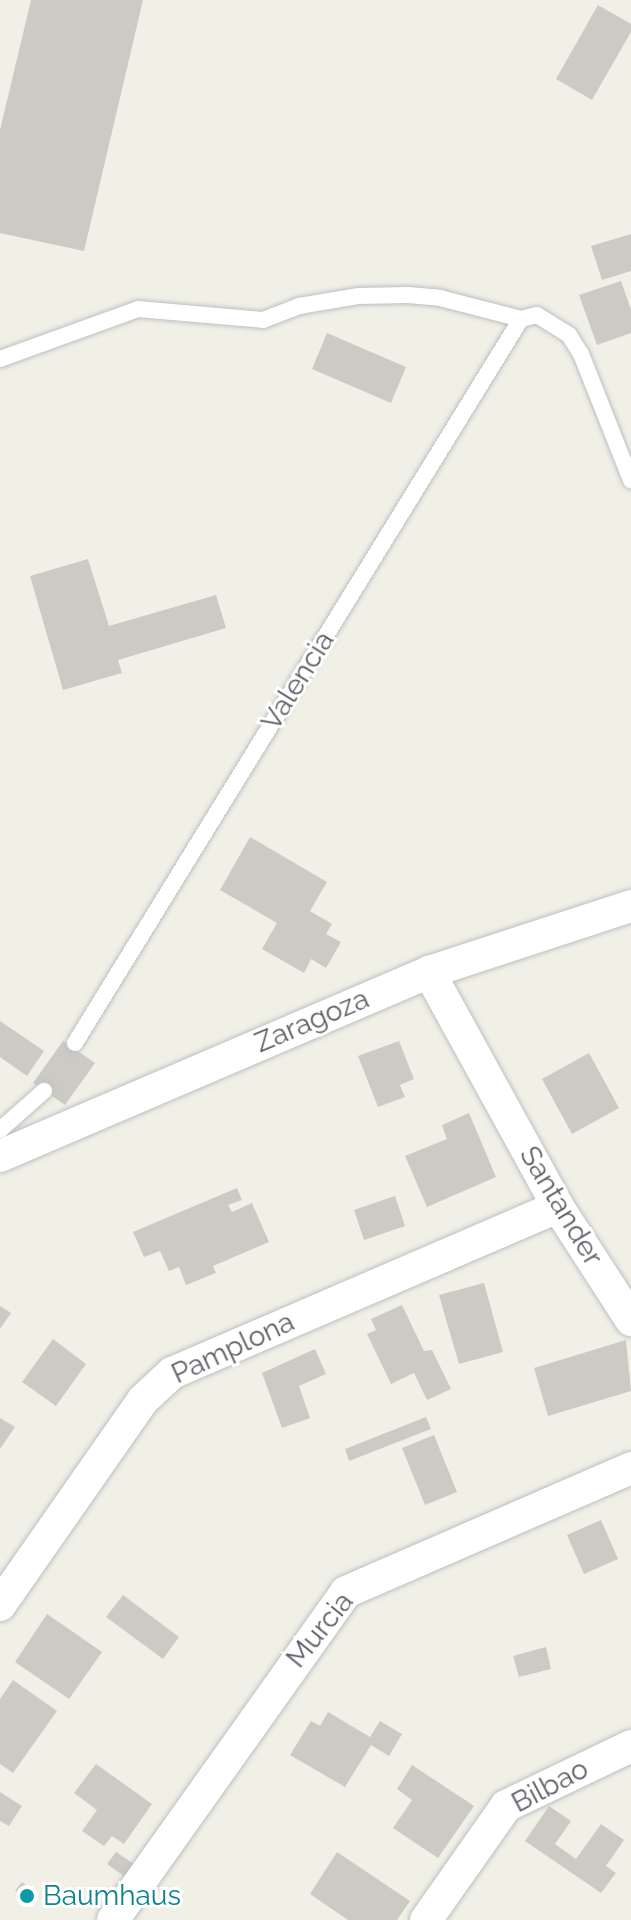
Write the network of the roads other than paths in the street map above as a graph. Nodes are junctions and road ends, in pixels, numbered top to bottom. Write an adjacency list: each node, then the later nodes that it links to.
1 (521, 319): 2 (lane); 3 (lane); 6 (lane, Valencia)
2 (0, 359)
3 (631, 480)
4 (631, 906): 5 (street, Zaragoza)
5 (429, 972): 9 (street, Zaragoza); 10 (street, Santander)
6 (75, 1043)
7 (44, 1091): 8 (lane)
8 (0, 1130)
9 (0, 1156)
10 (558, 1207): 11 (street, Santander); 13 (street, Pamplona)
11 (631, 1320)
12 (631, 1468): 15 (street, Murcia)
13 (0, 1605)
14 (631, 1746): 16 (street, Bilbao)
15 (113, 1920)
16 (426, 1920)

